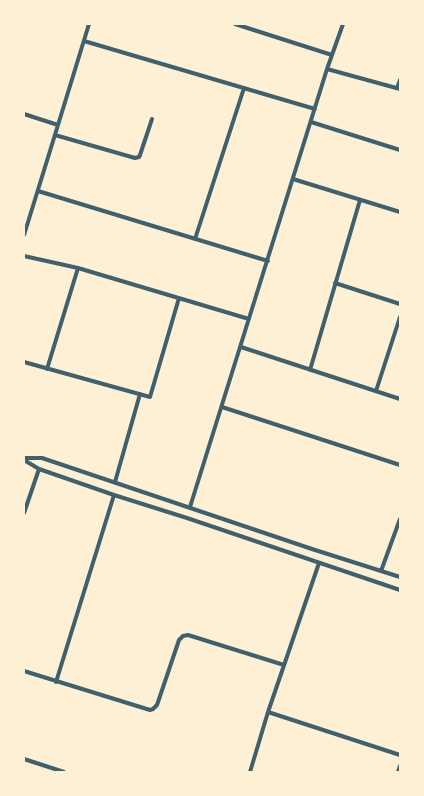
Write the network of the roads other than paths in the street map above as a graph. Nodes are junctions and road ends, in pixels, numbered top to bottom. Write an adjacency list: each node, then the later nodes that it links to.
1 (88, 24): 4 (street)
2 (235, 24): 5 (street)
3 (343, 24): 5 (street)
4 (84, 40): 8 (street); 14 (street)
5 (332, 54): 6 (street)
6 (327, 69): 9 (street); 10 (street)
7 (400, 80): 9 (street)
8 (244, 88): 10 (street); 22 (street)
9 (399, 89)
10 (315, 109): 13 (street)
11 (24, 114): 14 (street)
12 (152, 119): 15 (street)
13 (311, 122): 16 (street); 17 (street)
14 (58, 125): 15 (street)
15 (55, 135): 18 (street)
16 (400, 150)
17 (293, 179): 19 (street); 24 (street)
18 (38, 191): 21 (street); 22 (street)
19 (360, 200): 20 (street); 26 (street)
20 (400, 212)
21 (24, 235)
22 (195, 239): 24 (street)
23 (24, 256): 25 (street)
24 (268, 261): 30 (street)
25 (78, 268): 27 (street); 33 (street)
26 (335, 283): 28 (street); 34 (street)
27 (179, 298): 30 (street); 36 (street)
28 (400, 304)
29 (400, 317): 35 (street)
30 (249, 320): 31 (street)
31 (240, 348): 34 (street); 38 (street)
32 (24, 362): 33 (street)
33 (47, 369): 36 (street)
34 (310, 370): 35 (street)
35 (376, 391): 37 (street)
36 (140, 394): 42 (street)
37 (400, 399)
38 (222, 407): 40 (street); 44 (street)
39 (24, 459): 41 (street); 42 (street)
40 (400, 465)
41 (39, 469): 43 (street); 45 (street)
42 (115, 482): 44 (street)
43 (114, 495): 47 (street); 53 (street)
44 (190, 508): 48 (street)
45 (24, 513)
46 (400, 519): 48 (street)
47 (318, 563): 50 (street); 51 (street)
48 (381, 571): 49 (street)
49 (400, 577)
50 (400, 590)
51 (284, 665): 53 (street); 54 (street)
52 (24, 671): 53 (street)
53 (56, 682)
54 (268, 712): 55 (street); 59 (street)
55 (400, 755)
56 (24, 760): 58 (street)
57 (400, 766): 60 (street)
58 (64, 772)
59 (250, 772)
60 (398, 772)

